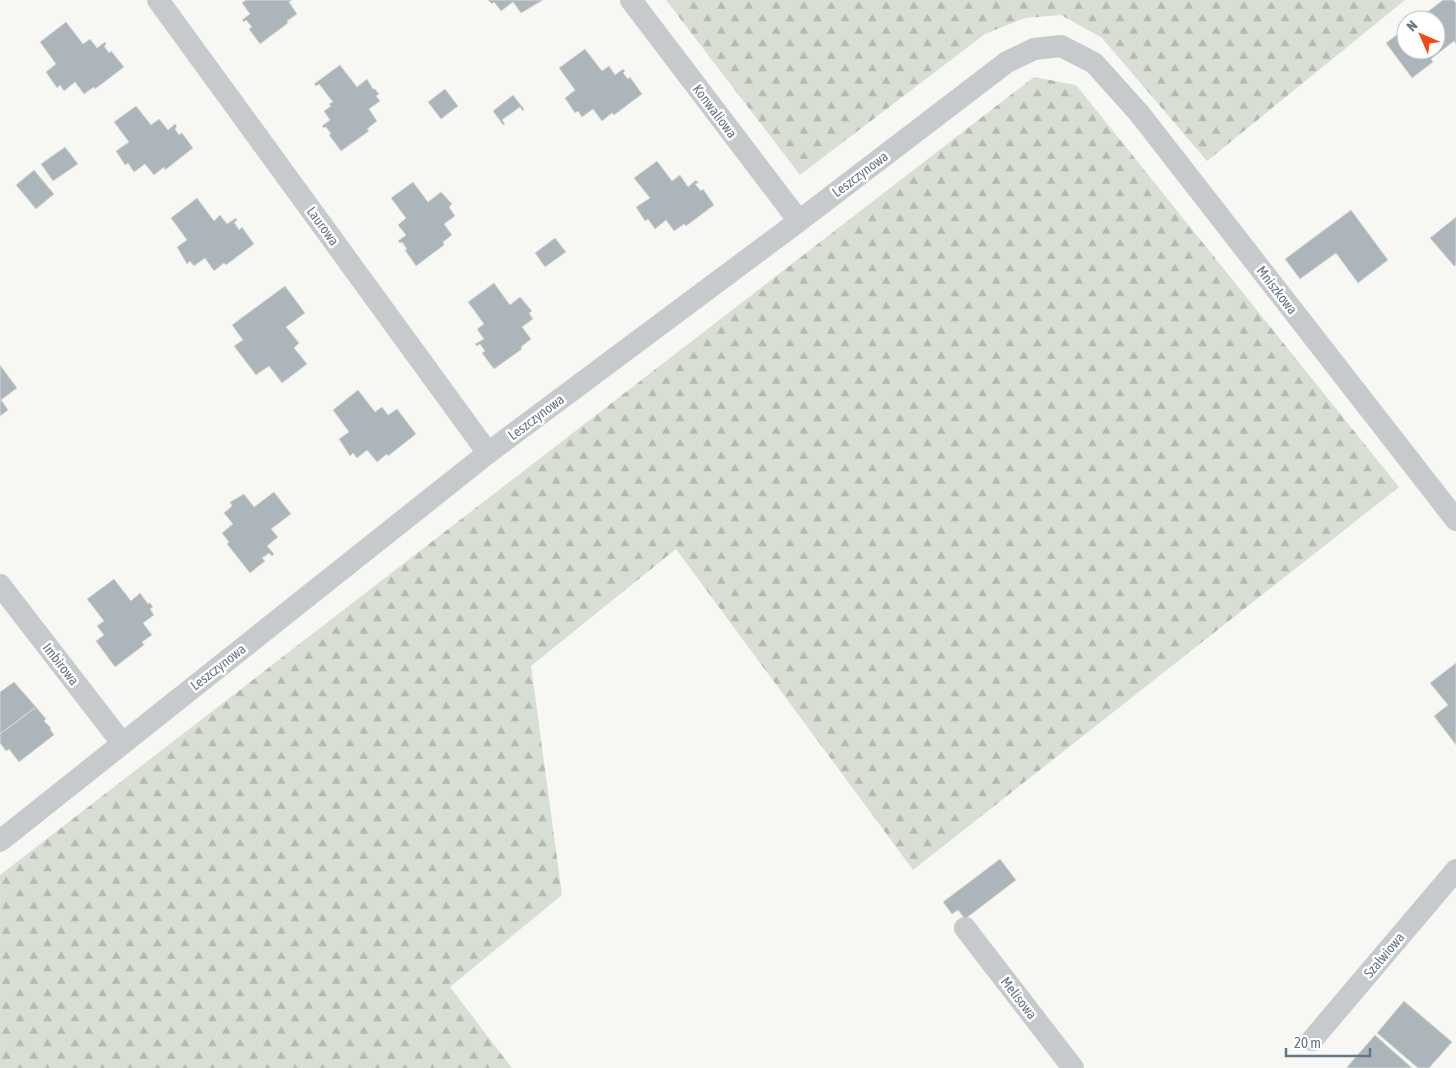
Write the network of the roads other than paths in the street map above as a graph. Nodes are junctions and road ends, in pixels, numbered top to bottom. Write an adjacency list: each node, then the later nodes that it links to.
1 (158, 0): 5 (street, Laurowa)
2 (631, 0): 4 (street, Konwaliowa)
3 (1094, 63): 4 (street, Leszczynowa); 6 (street, Mniszkowa)
4 (799, 221): 5 (street, Leszczynowa)
5 (488, 453): 8 (street, Leszczynowa)
6 (1456, 520)
7 (0, 585): 8 (street, Imbirowa)
8 (122, 743): 9 (street, Leszczynowa)
9 (0, 841)
10 (1456, 870): 12 (street, Szałwiowa)
11 (965, 928): 13 (street, Melisowa)
12 (1312, 1040)
13 (1073, 1068)

